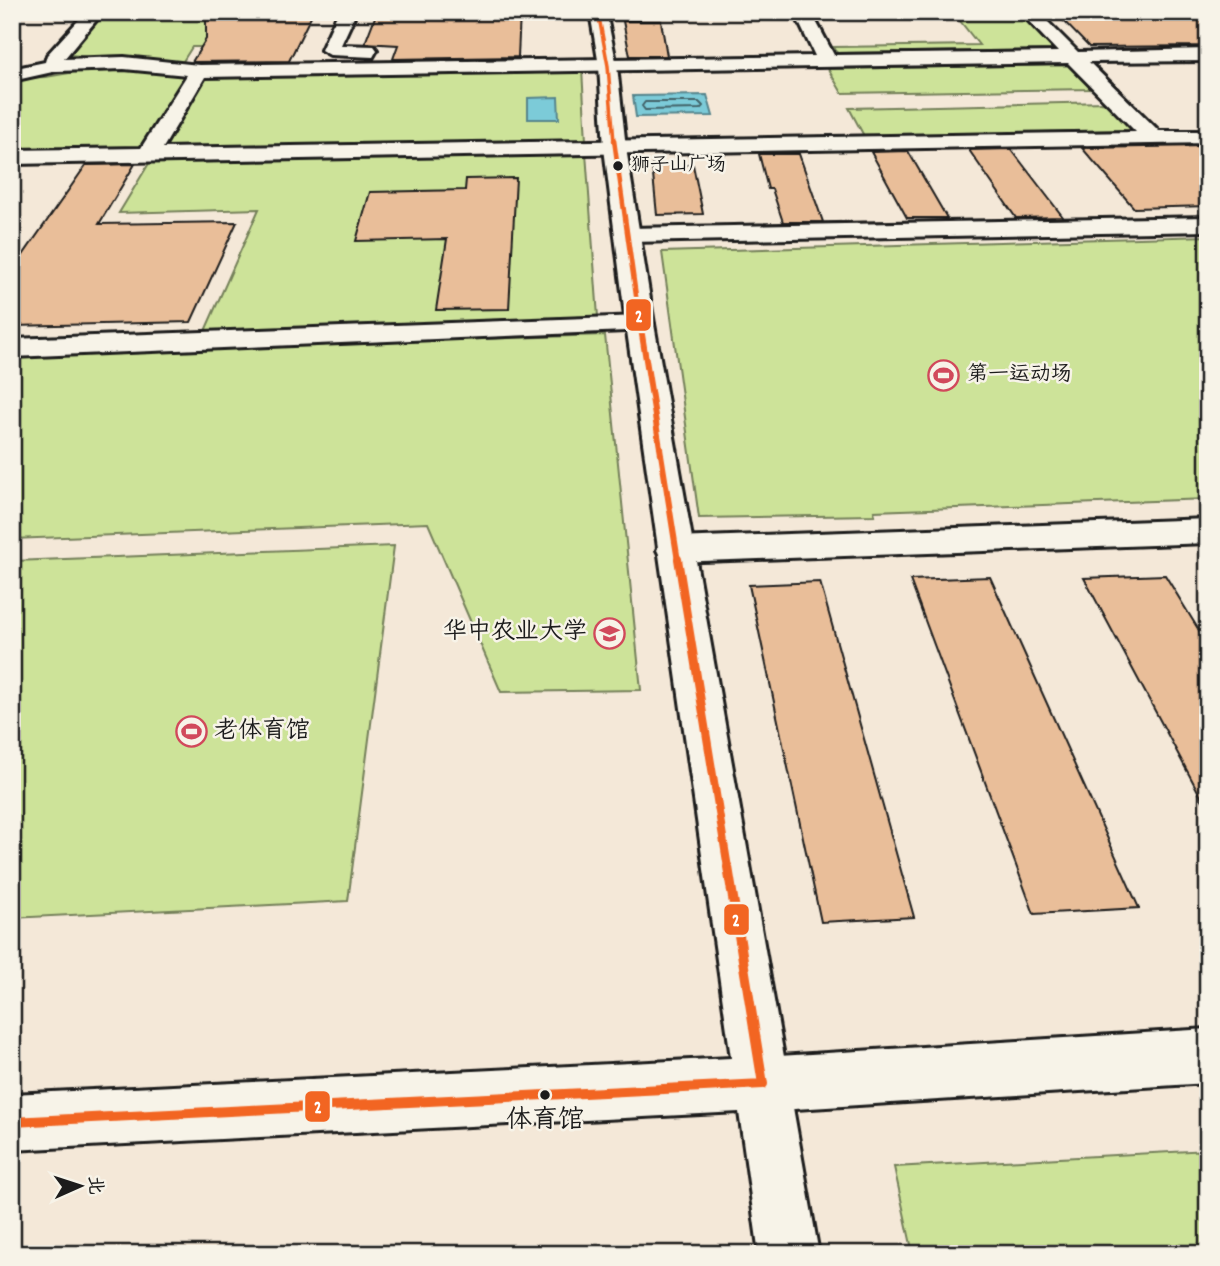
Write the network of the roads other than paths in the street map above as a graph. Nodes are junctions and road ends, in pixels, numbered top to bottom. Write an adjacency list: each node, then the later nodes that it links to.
1 (96, 12): 9 (street)
2 (598, 12): 10 (street)
3 (802, 12): 8 (street)
4 (1028, 12): 7 (street)
5 (345, 17): 11 (street)
6 (1208, 55): 7 (street)
7 (1073, 58): 8 (street); 15 (street)
8 (828, 62): 10 (street)
9 (55, 65): 12 (street); 13 (street)
10 (608, 66): 11 (street); 16 (street)
11 (362, 69): 12 (street)
12 (199, 71): 17 (street)
13 (12, 75)
14 (1208, 137): 15 (street)
15 (1154, 138): 16 (street)
16 (615, 148): 17 (street); 20 (street)
17 (148, 155): 18 (street)
18 (12, 157)
19 (1208, 224): 20 (street)
20 (629, 235): 21 (street)
21 (640, 324): 22 (street); 24 (street)
22 (12, 348)
23 (1208, 531): 24 (street)
24 (675, 551): 26 (street)
25 (1208, 1056): 26 (street)
26 (762, 1084): 27 (street); 28 (street)
27 (12, 1122)
28 (789, 1254)

